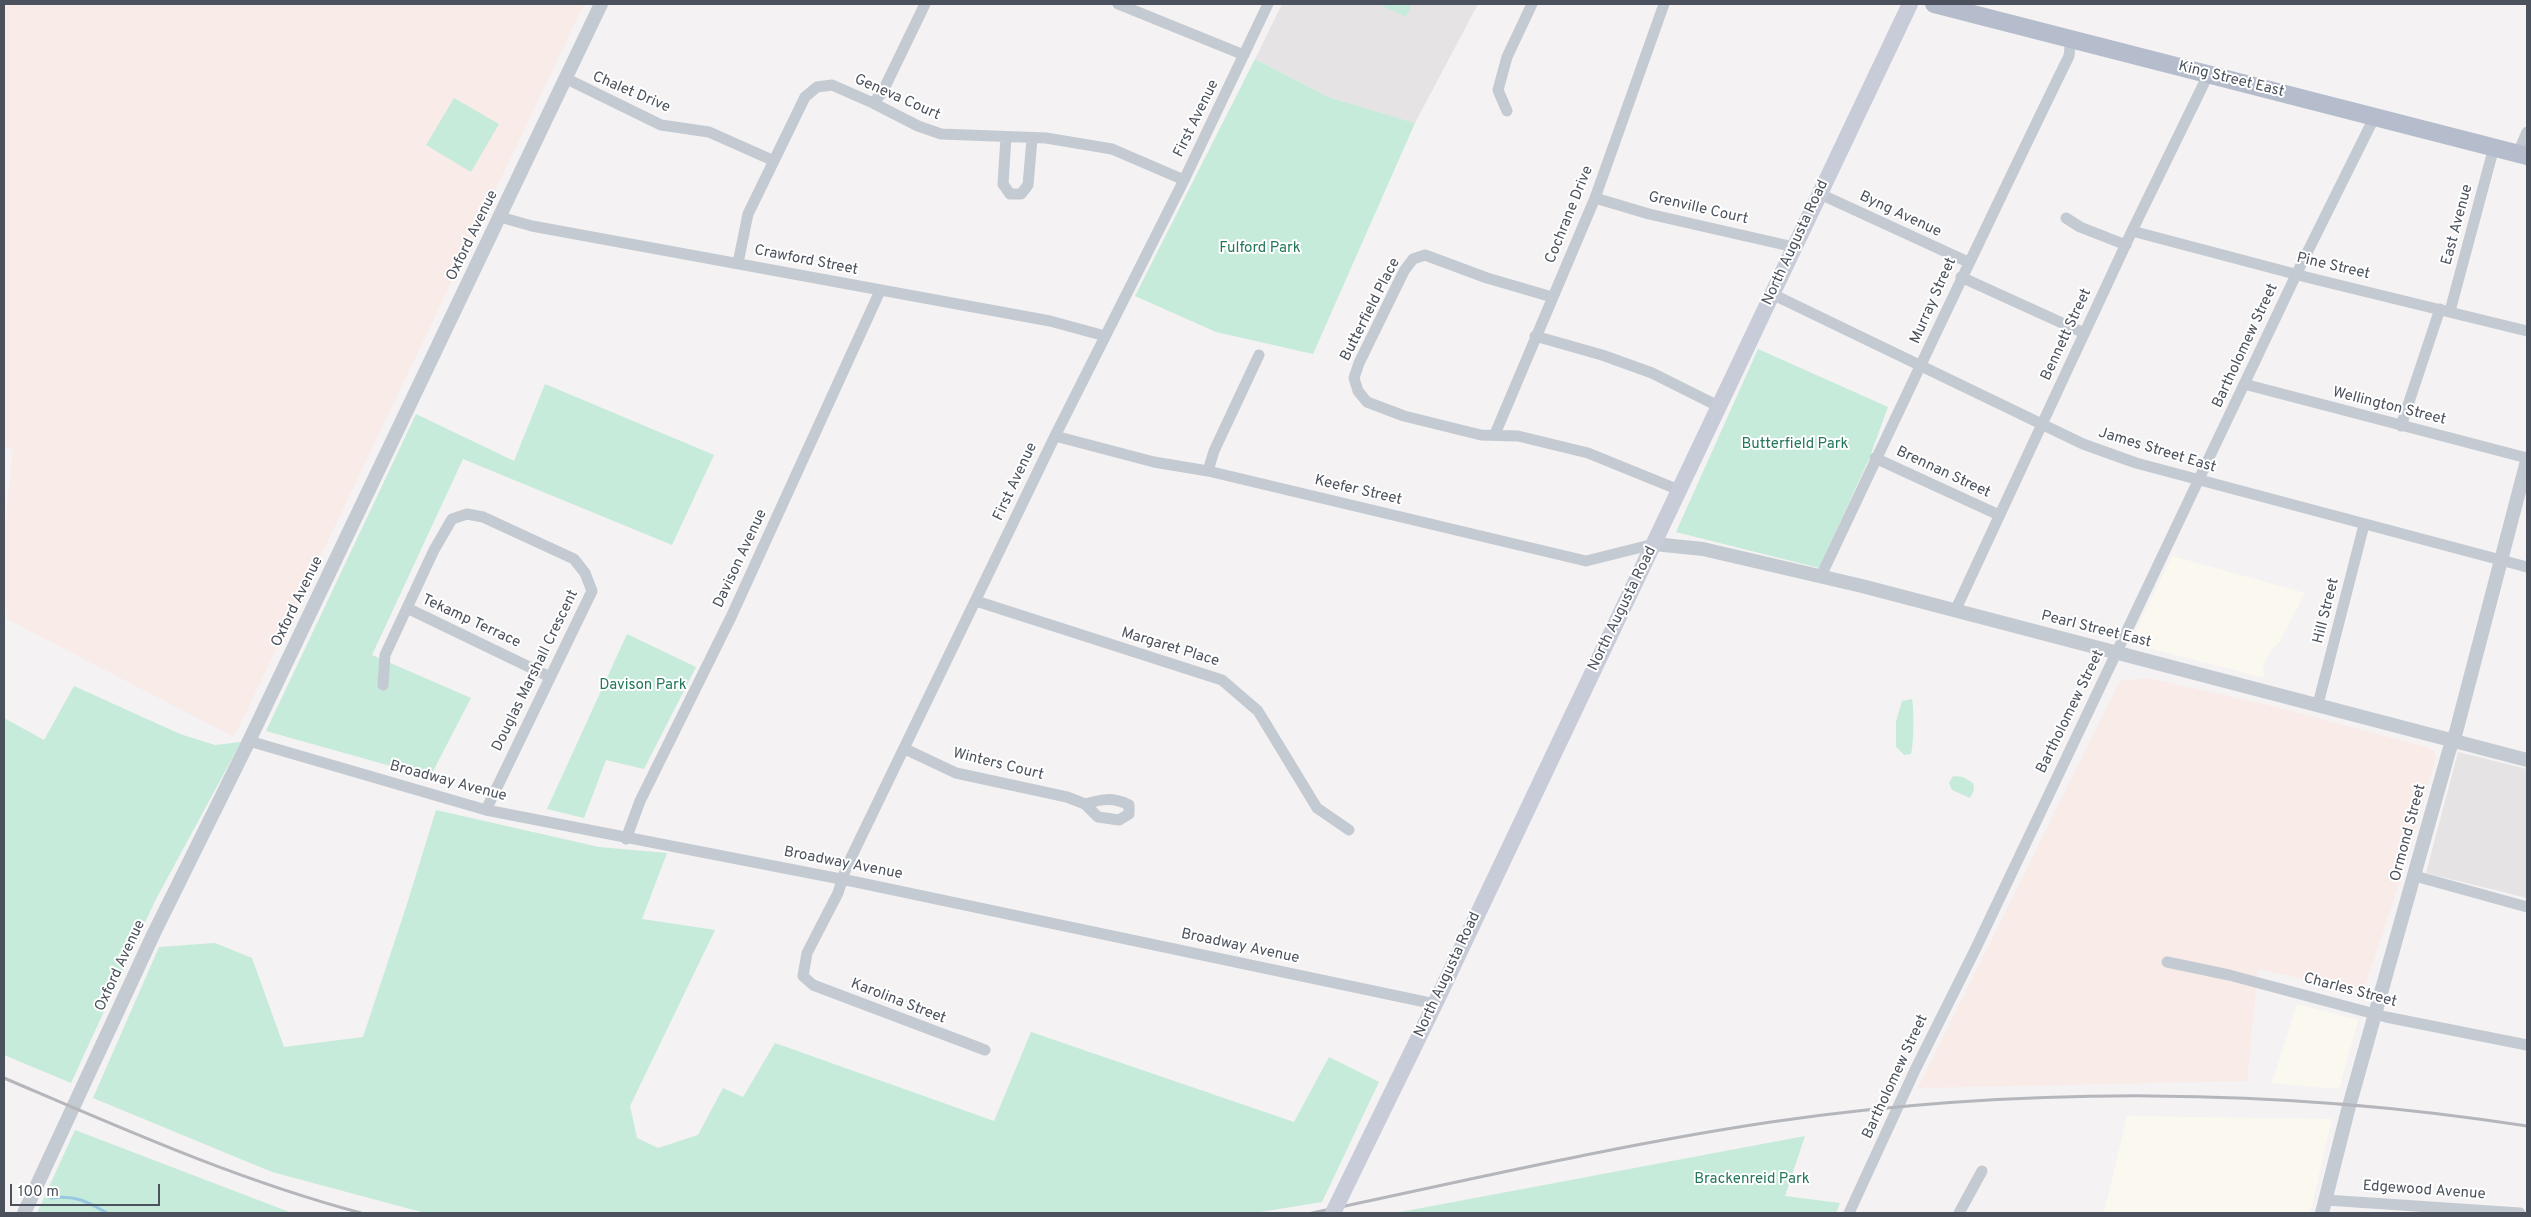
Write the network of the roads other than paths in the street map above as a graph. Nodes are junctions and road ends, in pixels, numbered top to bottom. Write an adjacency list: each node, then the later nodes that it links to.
1 (601, 4): 12 (street, Oxford Avenue)
2 (925, 4): 13 (street)
3 (1118, 4): 10 (street)
4 (1268, 4): 10 (street, First Avenue)
5 (1532, 4): 14 (street)
6 (1664, 4): 24 (street, Cochrane Drive)
7 (1910, 4): 23 (main road, North Augusta Road)
8 (1934, 4): 9 (main road, King Street East)
9 (2071, 38): 11 (main road, King Street East); 30 (street, Murray Street)
10 (1244, 55): 22 (street, First Avenue)
11 (2209, 74): 15 (main road, King Street East); 27 (street, Bennett Street)
12 (565, 78): 21 (street, Chalet Drive); 25 (street, Oxford Avenue)
13 (873, 103): 17 (street, Geneva Court); 21 (street, Geneva Court)
14 (1507, 111)
15 (2375, 116): 19 (main road, King Street East); 32 (street, Bartholomew Street)
16 (2527, 132): 20 (street)
17 (1006, 137): 18 (street, Geneva Court); 18 (street)
18 (1032, 139): 22 (street, Geneva Court)
19 (2494, 147): 20 (main road, King Street East); 37 (street, East Avenue)
20 (2522, 155)
21 (772, 160): 31 (street, Geneva Court)
22 (1184, 180): 40 (street, First Avenue)
23 (1820, 194): 29 (main road, North Augusta Road); 30 (street, Byng Avenue)
24 (1595, 198): 29 (street, Grenville Court); 36 (street, Cochrane Drive)
25 (500, 217): 31 (street, Crawford Street); 68 (street, Oxford Avenue)
26 (2066, 218): 28 (street)
27 (2132, 231): 28 (street, Bennett Street); 32 (street, Pine Street)
28 (2126, 245): 39 (street, Bennett Street)
29 (1794, 247): 35 (main road, North Augusta Road)
30 (1968, 262): 33 (street, Murray Street)
31 (738, 263): 34 (street, Crawford Street)
32 (2296, 275): 37 (street, Pine Street); 44 (street, Bartholomew Street)
33 (1961, 277): 39 (street); 43 (street, Murray Street)
34 (880, 291): 40 (street, Crawford Street); 75 (street, Davison Avenue)
35 (1772, 294): 43 (street, James Street East); 45 (main road, North Augusta Road)
36 (1552, 297): 41 (street, Cochrane Drive); 48 (street, Butterfield Place)
37 (2445, 310): 38 (street, Pine Street); 47 (street, East Avenue)
38 (2527, 331)
39 (2084, 333): 46 (street, Bennett Street)
40 (1105, 336): 49 (street, First Avenue)
41 (1535, 336): 45 (street); 48 (street, Cochrane Drive)
42 (1259, 355): 52 (street)
43 (1921, 366): 46 (street, James Street East); 50 (street, Murray Street)
44 (2244, 384): 47 (street, Wellington Street); 53 (street, Bartholomew Street)
45 (1720, 407): 54 (main road, North Augusta Road)
46 (2042, 424): 53 (street, James Street East); 55 (street, Bennett Street)
47 (2401, 426): 51 (street, Wellington Street)
48 (1495, 434): 54 (street, Butterfield Place)
49 (1054, 436): 52 (street, Keefer Street); 61 (street, First Avenue)
50 (1875, 458): 55 (street, Brennan Street); 60 (street, Murray Street)
51 (2527, 460): 58 (street, Ormond Street)
52 (1208, 471): 57 (street, Keefer Street)
53 (2200, 480): 56 (street, James Street East); 64 (street, Bartholomew Street)
54 (1679, 490): 57 (main road, North Augusta Road)
55 (1999, 515): 63 (street, Bennett Street)
56 (2364, 525): 58 (street, James Street East); 67 (street, Hill Street)
57 (1654, 544): 60 (street, Pearl Street East); 81 (main road, North Augusta Road)
58 (2503, 560): 59 (street, James Street East); 69 (street, Ormond Street)
59 (2527, 567)
60 (1821, 576): 63 (street, Pearl Street East)
61 (976, 601): 70 (street, First Avenue); 74 (street, Margaret Place)
62 (407, 608): 65 (street, Tekamp Terrace); 65 (street, Douglas Marshall Crescent); 66 (street, Douglas Marshall Crescent)
63 (1954, 611): 64 (street, Pearl Street East)
64 (2116, 652): 67 (street, Pearl Street East); 89 (street, Bartholomew Street)
65 (550, 677): 73 (street, Douglas Marshall Crescent)
66 (383, 685)
67 (2318, 704): 69 (street, Pearl Street East)
68 (249, 741): 73 (street, Broadway Avenue); 87 (street, Oxford Avenue)
69 (2454, 742): 71 (street, Pearl Street East); 76 (street, Ormond Street)
70 (905, 749): 72 (street, Winters Court); 77 (street, First Avenue)
71 (2527, 760)
72 (1085, 804)
73 (486, 810): 75 (street, Broadway Avenue)
74 (1349, 830)
75 (626, 839): 77 (street, Broadway Avenue)
76 (2415, 876): 78 (street); 82 (street, Ormond Street)
77 (842, 879): 80 (street, First Avenue); 81 (street, Broadway Avenue)
78 (2527, 907)
79 (2167, 962): 82 (street, Charles Street)
80 (804, 977): 84 (street, Karolina Street)
81 (1435, 1004): 88 (main road, North Augusta Road, bridge)
82 (2377, 1014): 83 (street, Charles Street); 86 (street, Ormond Street)
83 (2527, 1045)
84 (985, 1050)
85 (1982, 1171): 90 (street)
86 (2324, 1206): 91 (street, Edgewood Avenue)
87 (24, 1213)
88 (1333, 1213)
89 (1849, 1213)
90 (1959, 1213)
91 (2520, 1213)

